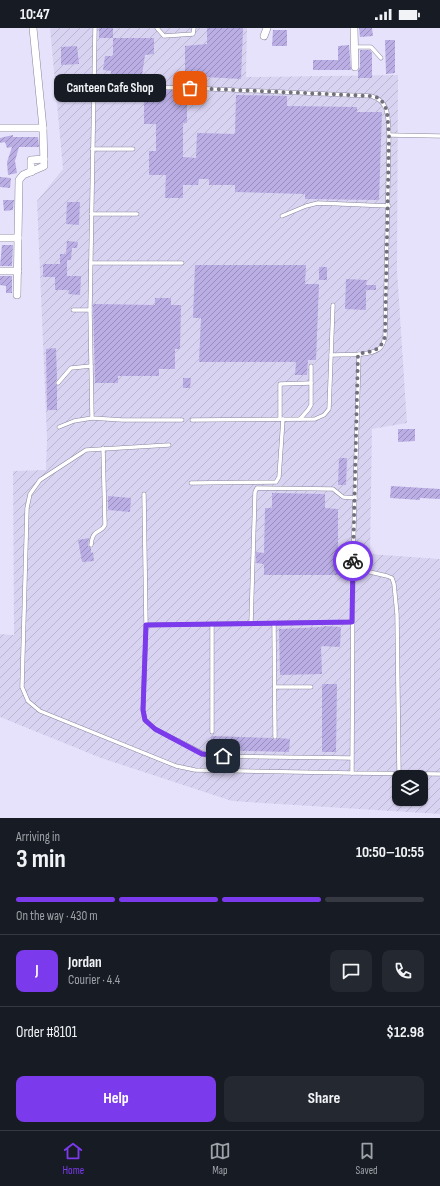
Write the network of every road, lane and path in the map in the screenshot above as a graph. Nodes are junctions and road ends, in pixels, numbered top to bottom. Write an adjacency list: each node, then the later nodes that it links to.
1 (33, 28): 15 (street)
2 (95, 28): 11 (lane)
3 (157, 28): 4 (lane)
4 (194, 28)
5 (267, 28): 7 (street)
6 (354, 28): 8 (street)
7 (264, 36)
8 (354, 47): 9 (lane); 10 (street)
9 (381, 58)
10 (355, 67)
11 (94, 86): 12 (lane); 18 (lane)
12 (184, 88)
13 (190, 88): 16 (lane)
14 (0, 128): 15 (street)
15 (43, 128): 20 (street)
16 (389, 135): 17 (lane); 22 (lane)
17 (440, 136)
18 (92, 149): 19 (lane); 23 (lane)
19 (133, 149)
20 (44, 159): 21 (street); 21 (street)
21 (31, 172): 27 (street)
22 (389, 206): 25 (lane); 37 (lane)
23 (91, 214): 24 (lane); 28 (lane)
24 (137, 214)
25 (282, 216)
26 (0, 238): 27 (street)
27 (18, 238): 31 (street)
28 (91, 263): 29 (lane); 35 (lane)
29 (182, 263)
30 (0, 271): 31 (street)
31 (18, 271): 32 (street)
32 (17, 294)
33 (333, 305): 36 (lane)
34 (73, 310): 35 (lane)
35 (90, 310): 38 (lane)
36 (331, 354): 37 (lane); 44 (lane)
37 (358, 354): 52 (lane)
38 (91, 366): 40 (lane); 42 (lane)
39 (311, 366): 41 (lane)
40 (58, 383)
41 (311, 383): 43 (lane); 44 (lane)
42 (92, 418): 45 (lane); 47 (lane)
43 (282, 419): 44 (lane); 46 (lane); 50 (lane)
44 (300, 419)
45 (182, 420)
46 (192, 420)
47 (59, 427)
48 (169, 445): 49 (lane)
49 (103, 448): 53 (lane); 66 (lane)
50 (191, 483)
51 (144, 494): 59 (lane)
52 (354, 498): 54 (lane); 58 (lane)
53 (91, 545)
54 (353, 568): 55 (lane); 65 (lane)
55 (352, 622): 56 (lane); 64 (lane)
56 (274, 623): 58 (lane); 60 (lane)
57 (212, 624): 58 (lane); 59 (lane); 62 (lane)
58 (251, 624)
59 (146, 625): 64 (lane)
60 (275, 687): 61 (lane); 63 (lane)
61 (311, 687)
62 (212, 732)
63 (275, 737)
64 (351, 758): 66 (lane)
65 (399, 770)
66 (352, 773): 67 (lane)
67 (392, 773)
68 (428, 774): 69 (lane)
69 (440, 774)

